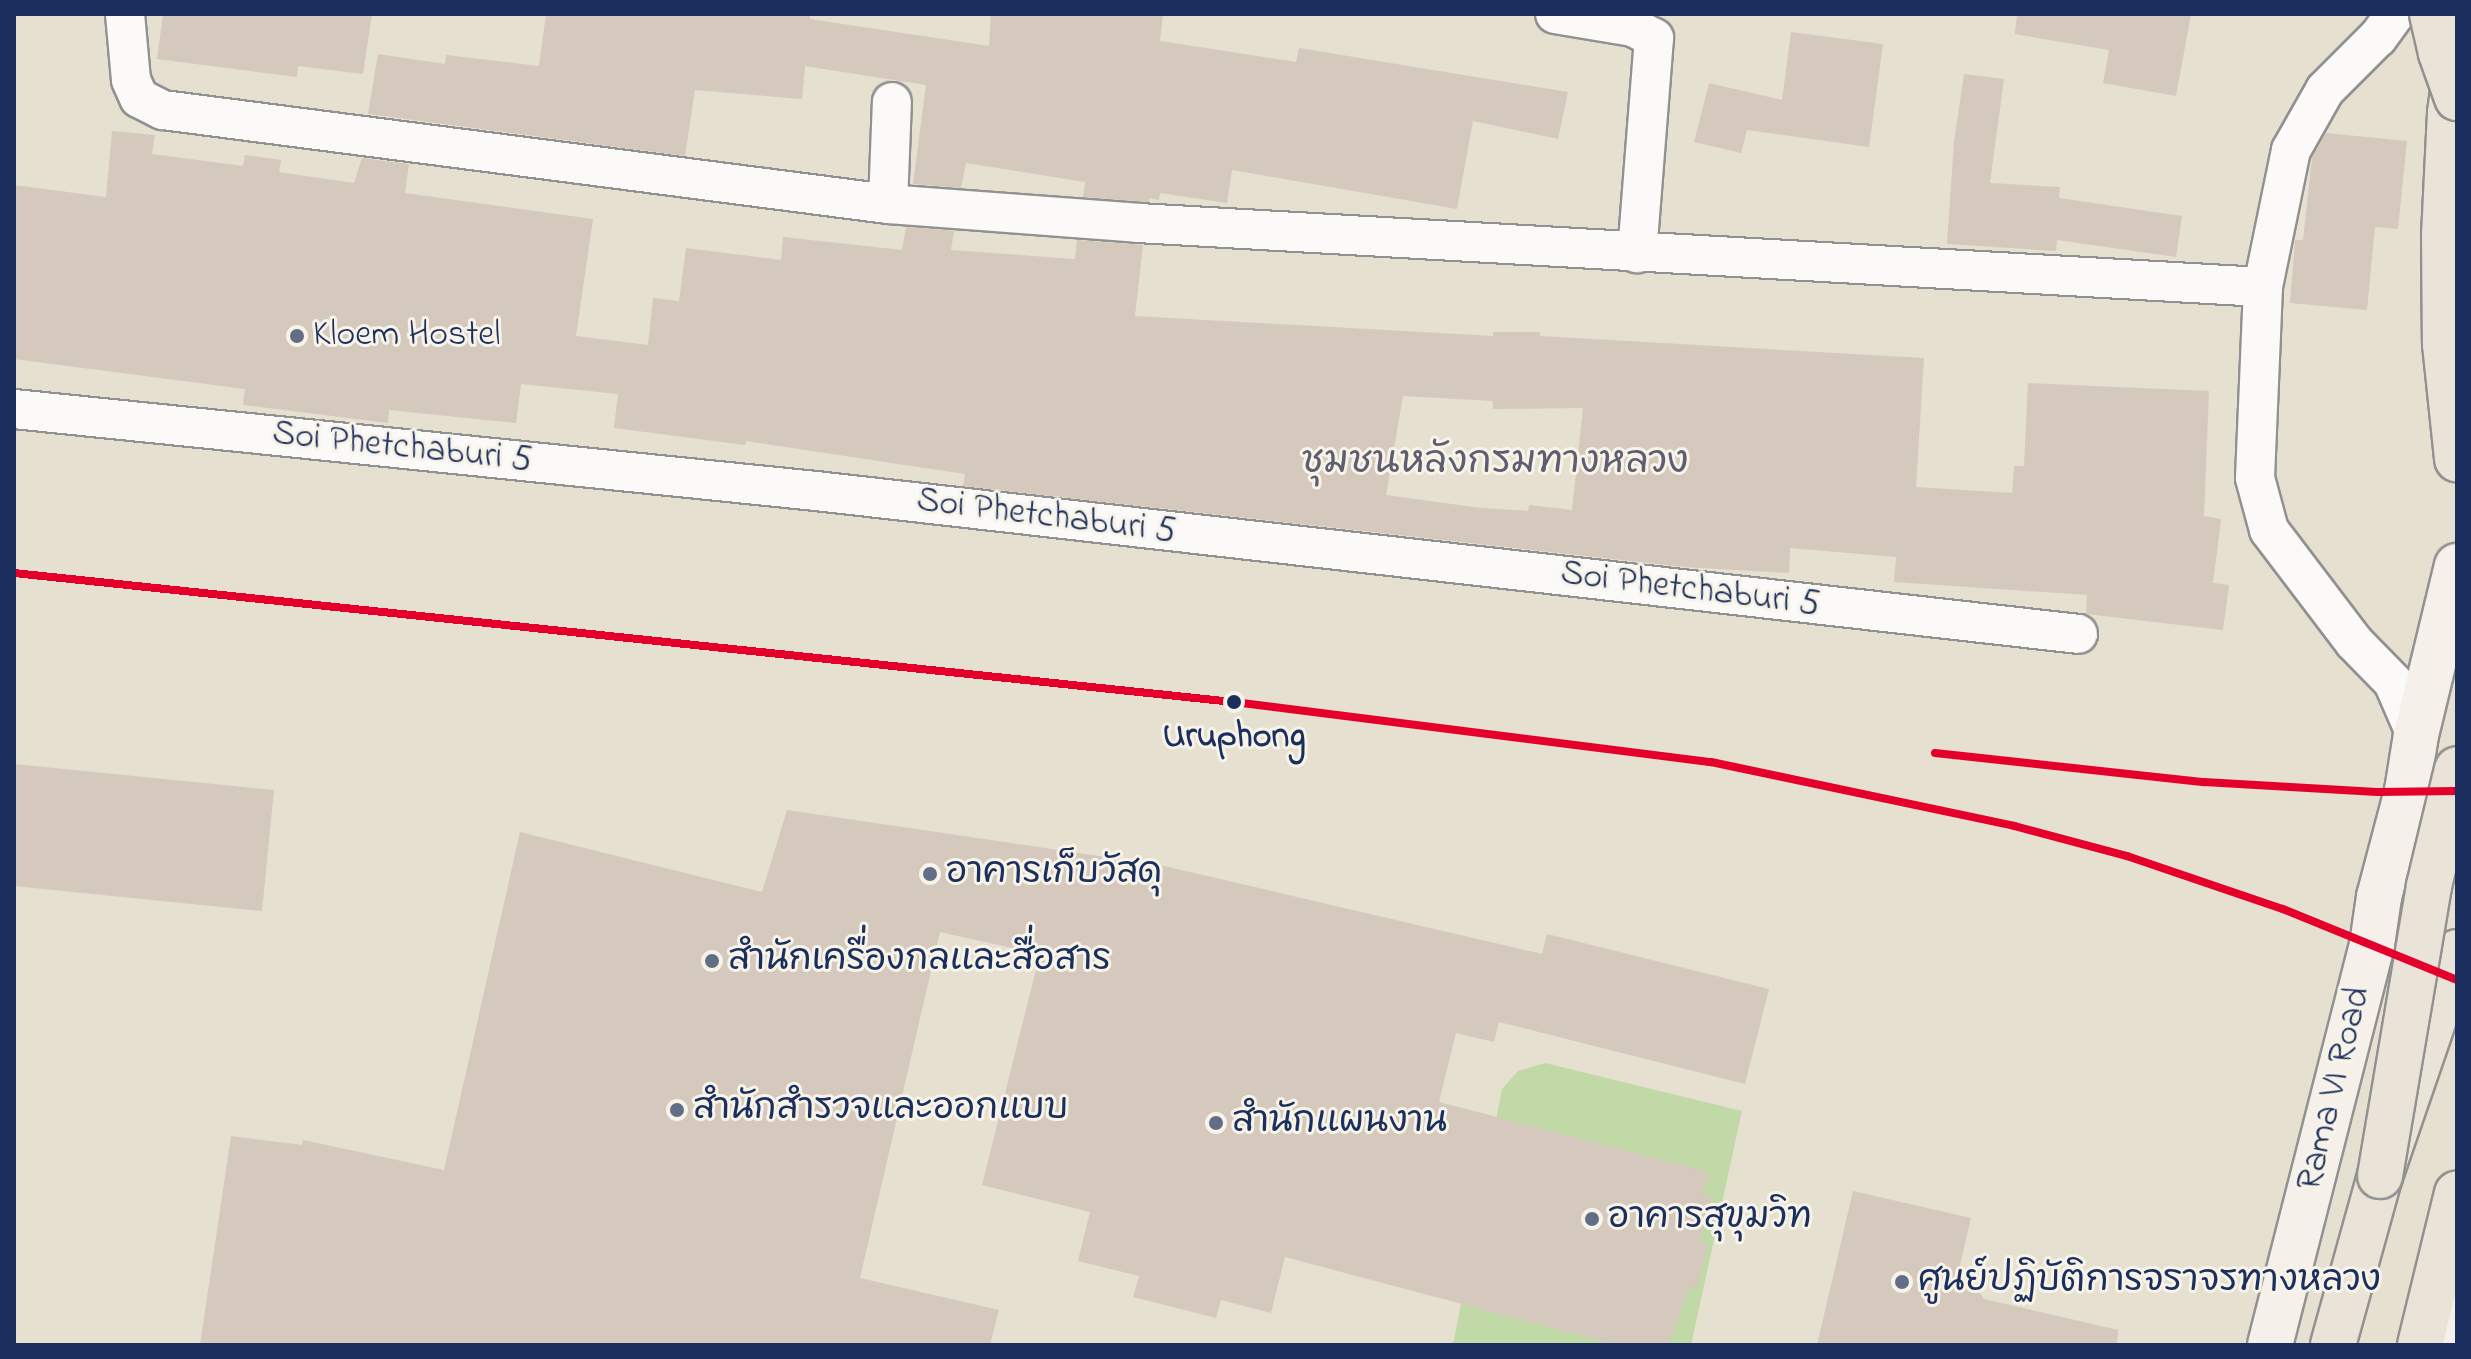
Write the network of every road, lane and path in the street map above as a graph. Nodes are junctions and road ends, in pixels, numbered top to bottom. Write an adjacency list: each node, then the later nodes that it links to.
1 (125, 14): 8 (street)
2 (1555, 14): 9 (street)
3 (2395, 14): 10 (street)
4 (2432, 14): 6 (highway, bridge)
5 (2457, 61): 12 (highway)
6 (2457, 98)
7 (892, 102): 8 (street)
8 (888, 204): 9 (street)
9 (1637, 253): 10 (street)
10 (2263, 287): 15 (street)
11 (14, 409): 14 (street, Soi Phetchaburi 5)
12 (2457, 459)
13 (2457, 566): 15 (main road, Rama VI Road)
14 (2078, 634)
15 (2416, 735): 17 (main road, Rama VI Road)
16 (2457, 769): 20 (highway, bridge)
17 (2408, 786): 18 (main road); 23 (main road, Rama VI Road)
18 (2457, 786)
19 (2457, 952): 20 (highway, bridge)
20 (2380, 1176): 24 (highway)
21 (2457, 1193): 25 (highway)
22 (2457, 1299): 26 (main road)
23 (2270, 1345)
24 (2333, 1345)
25 (2420, 1345)
26 (2445, 1345)

